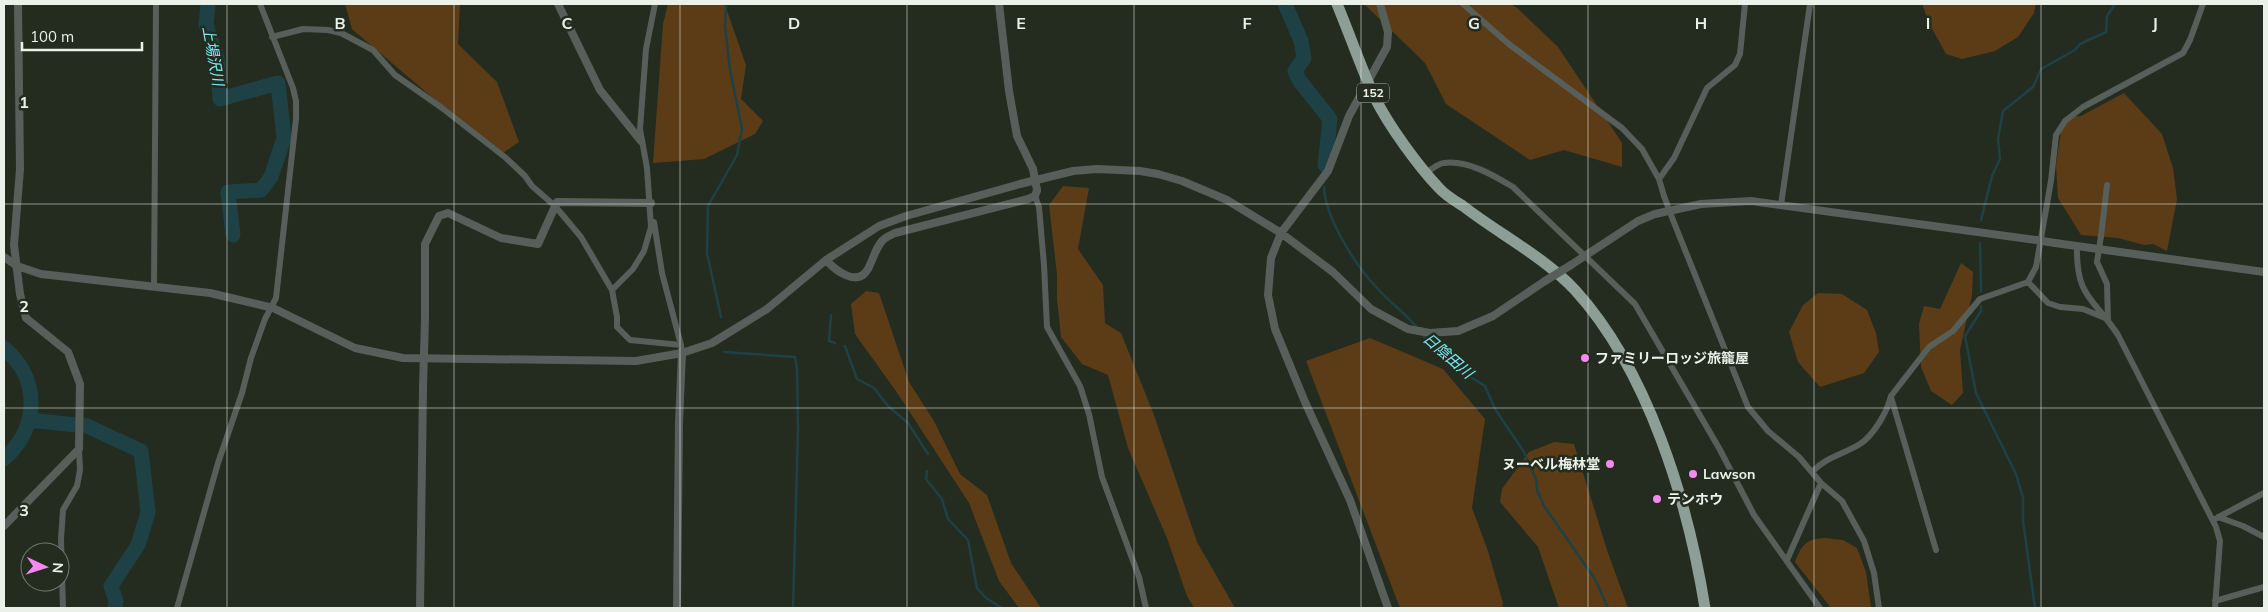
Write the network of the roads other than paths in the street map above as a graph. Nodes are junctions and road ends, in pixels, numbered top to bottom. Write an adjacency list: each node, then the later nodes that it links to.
1 (18, 4): 28 (street)
2 (156, 4): 31 (street)
3 (260, 4): 13 (street)
4 (558, 4): 15 (street)
5 (654, 4): 15 (street)
6 (999, 4): 19 (street, bridge)
7 (1337, 4): 14 (highway, 152)
8 (1380, 4): 14 (street)
9 (1463, 4): 17 (street)
10 (1745, 4): 17 (street)
11 (1810, 4): 21 (street)
12 (2203, 4): 30 (street)
13 (272, 37): 22 (street); 33 (street)
14 (1369, 81): 16 (highway, 152); 23 (street)
15 (641, 141): 20 (street)
16 (1427, 172): 25 (street); 54 (highway, 152)
17 (1659, 179): 38 (street, bridge)
18 (2107, 185): 34 (street, bridge)
19 (1036, 193): 27 (street); 52 (street)
20 (650, 203): 22 (street); 32 (street); 35 (street)
21 (1781, 205): 24 (street, bridge); 25 (street)
22 (555, 206): 32 (street); 50 (street, bridge)
23 (1281, 233): 25 (street, bridge); 27 (street); 53 (street)
24 (2078, 246): 29 (street); 34 (street)
25 (1585, 256): 45 (street)
26 (4, 257): 28 (street)
27 (826, 260): 35 (street)
28 (17, 266): 31 (street); 37 (street)
29 (2264, 272)
30 (2028, 282): 34 (street); 36 (street)
31 (154, 287): 33 (street)
32 (612, 290): 35 (street)
33 (273, 308): 35 (street); 49 (street)
34 (2108, 320): 41 (street)
35 (682, 349): 51 (street)
36 (1891, 396): 38 (street); 44 (street)
37 (79, 449): 42 (street); 48 (street)
38 (1813, 471): 39 (street)
39 (1822, 483): 45 (street); 56 (street)
40 (2264, 492): 41 (street)
41 (2216, 519): 43 (street); 47 (street)
42 (4, 526)
43 (2264, 538)
44 (1936, 550)
45 (1787, 560): 55 (street)
46 (2264, 588): 47 (street)
47 (2215, 605)
48 (63, 608)
49 (177, 608)
50 (420, 608)
51 (677, 608)
52 (1146, 608)
53 (1388, 608)
54 (1705, 608)
55 (1819, 608)
56 (1879, 608)

